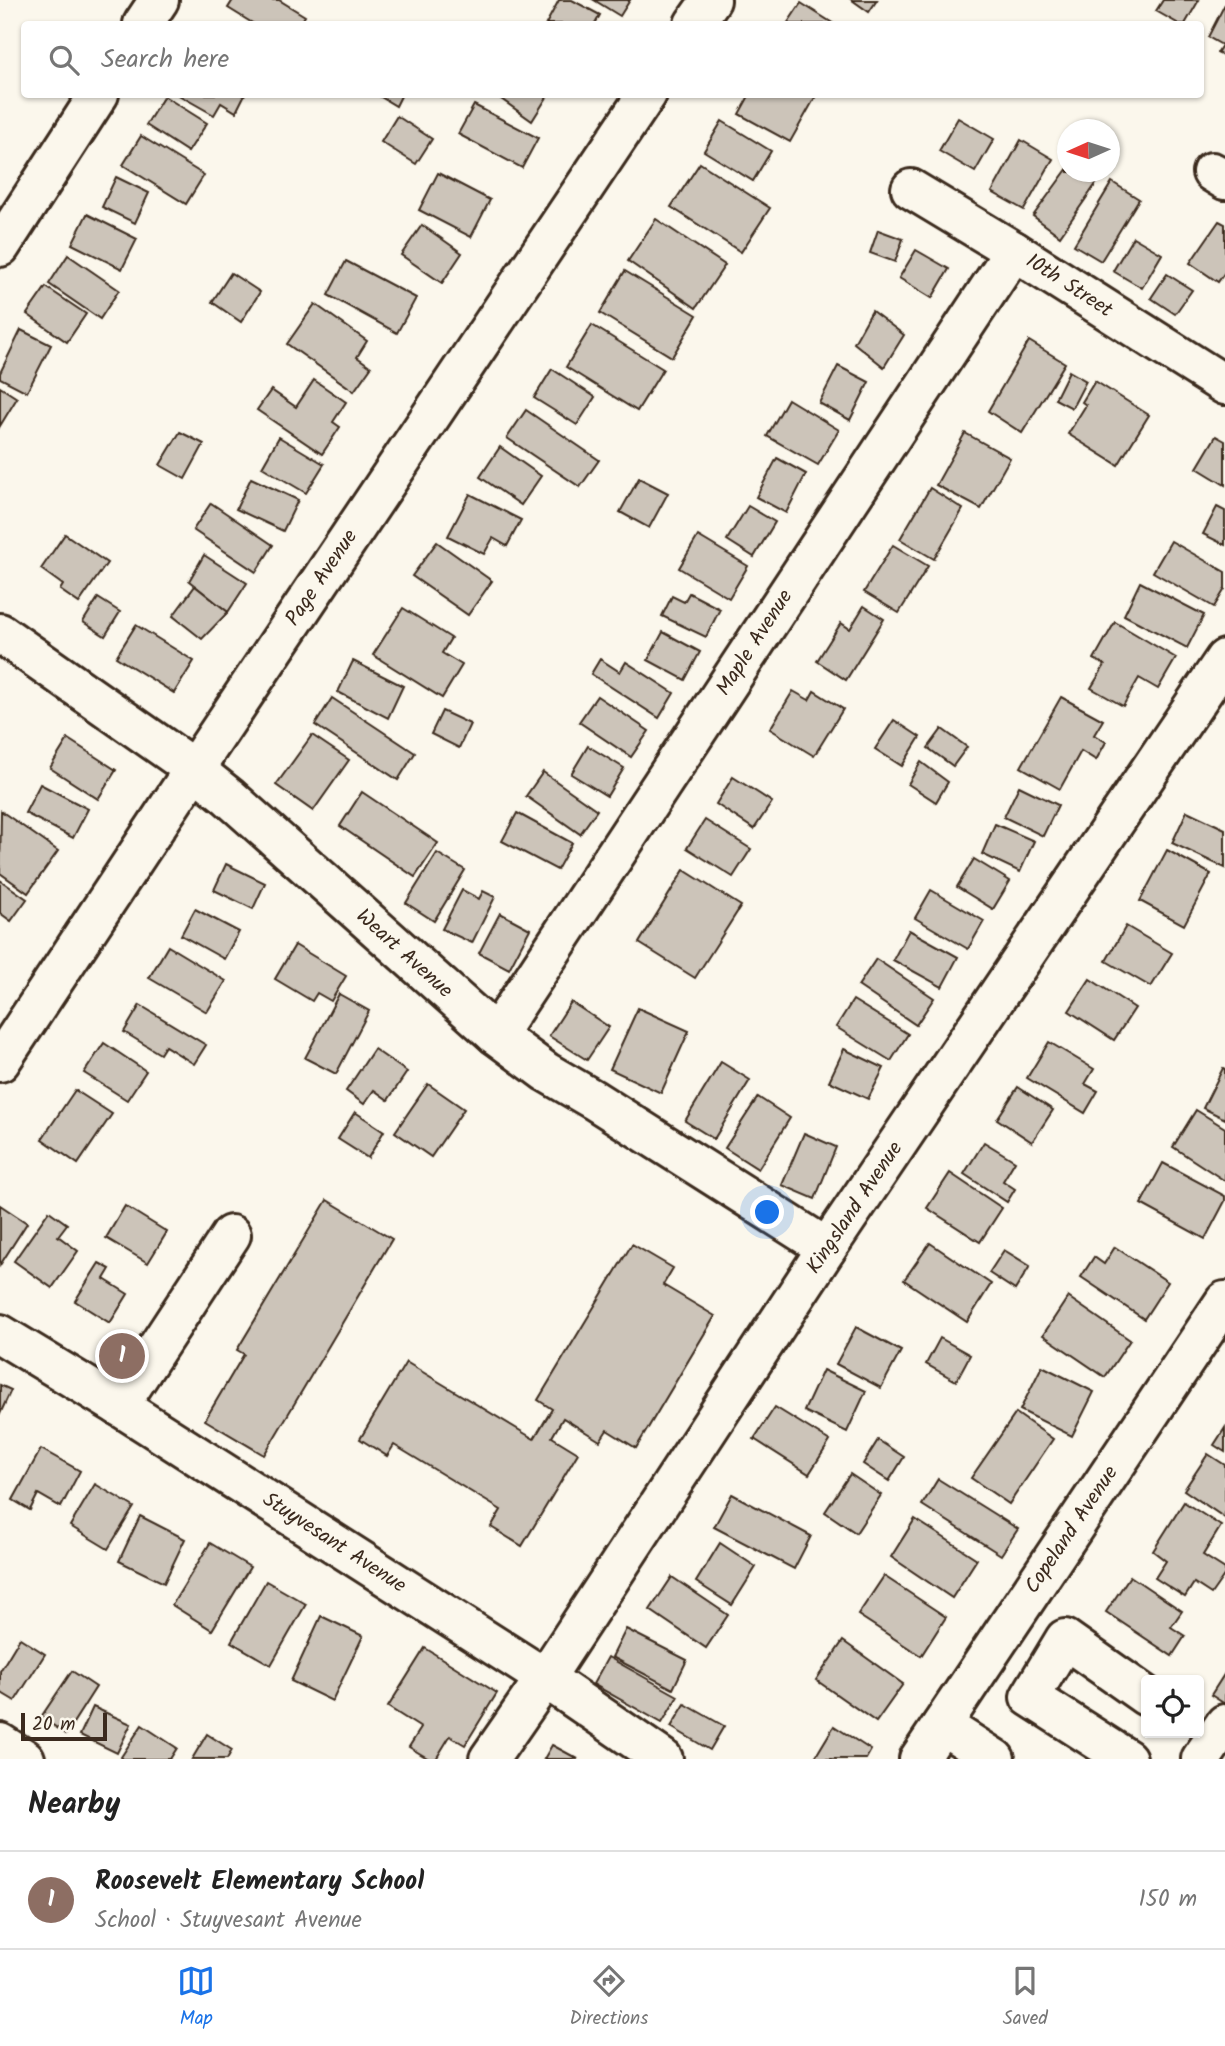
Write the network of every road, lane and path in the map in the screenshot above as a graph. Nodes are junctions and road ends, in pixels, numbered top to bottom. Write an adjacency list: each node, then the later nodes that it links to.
1 (159, 0): 3 (street)
2 (710, 0): 4 (street)
3 (145, 21)
4 (696, 21)
5 (96, 98): 8 (street)
6 (644, 98): 13 (street, Page Avenue)
7 (911, 189): 9 (street, 10th Street)
8 (0, 247)
9 (1014, 251): 10 (street, 10th Street); 14 (street, Maple Avenue)
10 (1225, 385)
11 (0, 633): 13 (street, Weart Avenue)
12 (1225, 659): 17 (street, Kingsland Avenue)
13 (194, 769): 14 (street, Weart Avenue); 15 (street, Page Avenue)
14 (496, 1035): 17 (street, Weart Avenue)
15 (0, 1062)
16 (231, 1235): 20 (street)
17 (827, 1248): 23 (street, Kingsland Avenue)
18 (1225, 1301): 21 (street, Copeland Avenue)
19 (0, 1334): 20 (street, Stuyvesant Avenue)
20 (119, 1406): 23 (street, Stuyvesant Avenue)
21 (997, 1642): 22 (street); 25 (street, Copeland Avenue)
22 (1047, 1669): 24 (street); 30 (street)
23 (545, 1678): 26 (street, Kingsland Avenue); 27 (street, Stuyvesant Avenue)
24 (1141, 1695)
25 (942, 1725): 28 (street, Copeland Avenue); 29 (street)
26 (489, 1759)
27 (663, 1759)
28 (919, 1759)
29 (995, 1759)
30 (1127, 1759)

